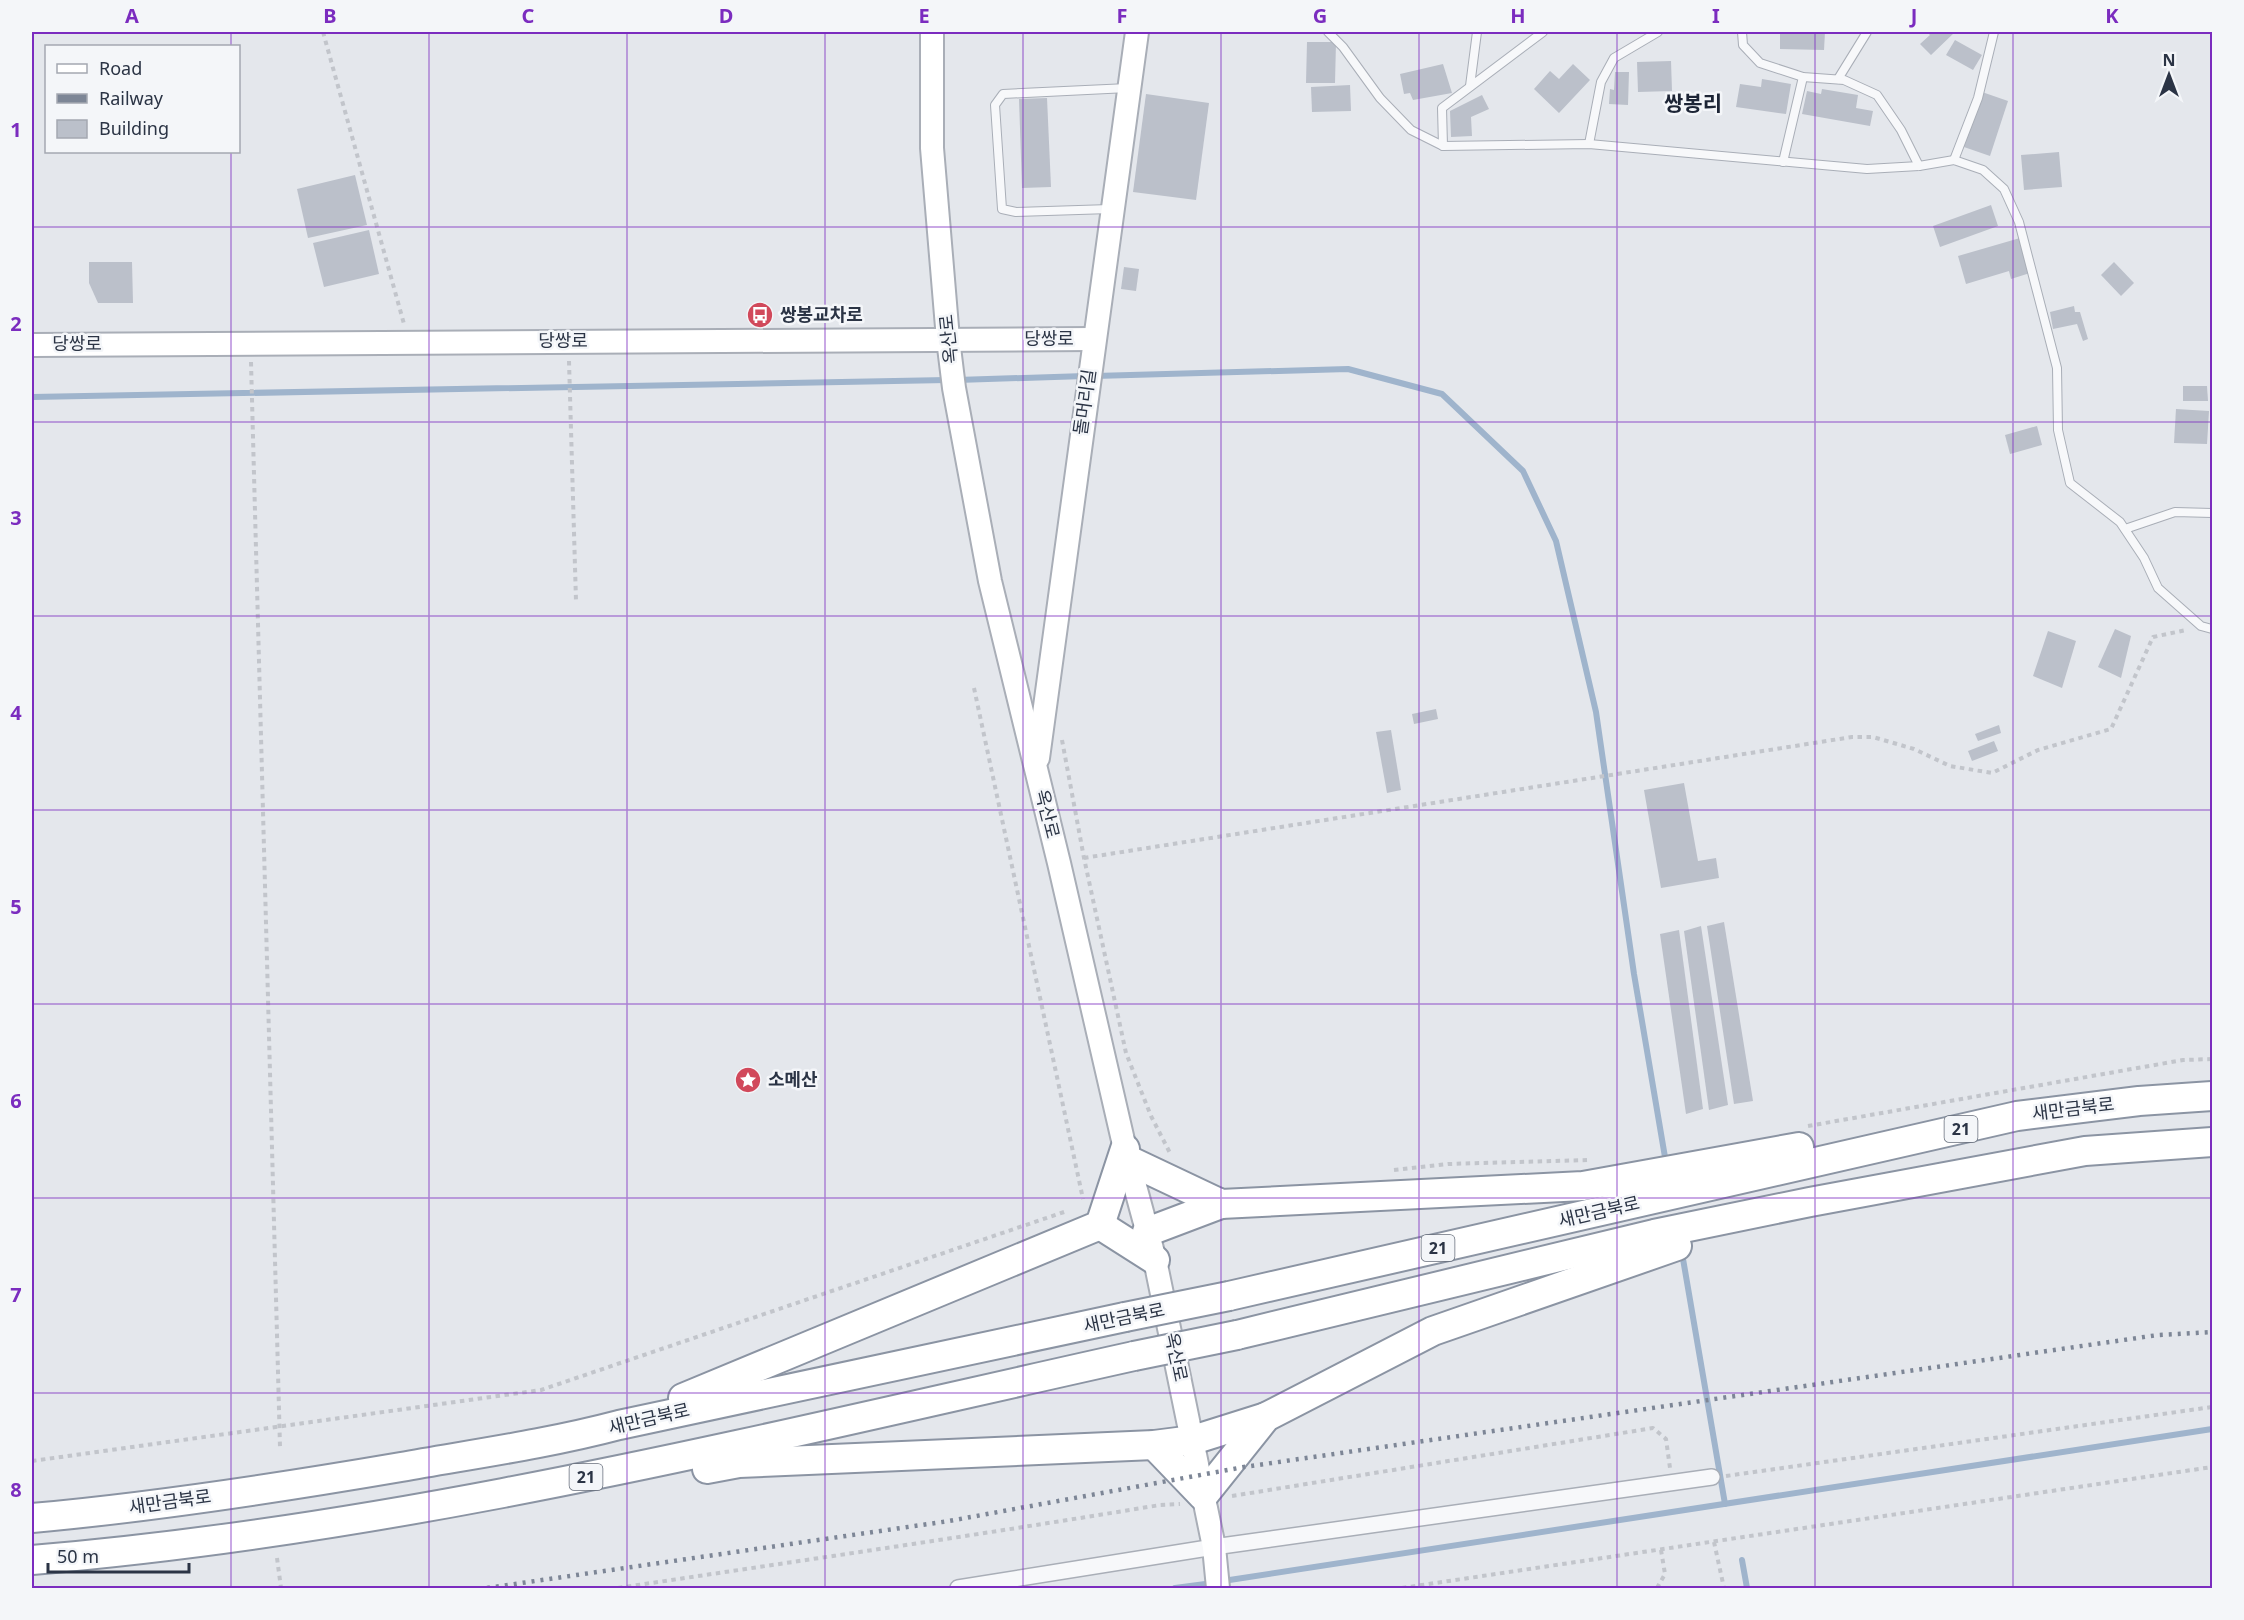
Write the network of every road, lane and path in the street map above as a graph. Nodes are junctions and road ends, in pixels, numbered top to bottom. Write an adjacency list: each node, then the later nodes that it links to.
1 (323, 32): 22 (path)
2 (932, 32): 24 (street, 옥산로)
3 (1137, 32): 14 (street, 돌머리길)
4 (1328, 32): 16 (lane)
5 (1477, 32): 13 (lane)
6 (1543, 32): 13 (lane)
7 (1658, 32): 15 (lane)
8 (1742, 32): 11 (lane)
9 (1867, 32): 12 (lane)
10 (1994, 32): 17 (lane)
11 (1803, 77): 12 (lane); 18 (lane)
12 (1838, 80): 19 (lane)
13 (1470, 86): 16 (lane)
14 (1129, 88): 20 (street, 돌머리길); 20 (lane)
15 (1589, 144): 16 (lane); 18 (lane)
16 (1443, 146)
17 (1954, 160): 19 (lane); 28 (lane)
18 (1783, 162): 19 (lane)
19 (1919, 166)
20 (1112, 208): 21 (street, 돌머리길)
21 (1094, 339): 24 (street, 당쌍로); 34 (street, 돌머리길)
22 (409, 342): 23 (street, 당쌍로); 24 (street, 당쌍로)
23 (32, 345)
24 (949, 348): 34 (street, 옥산로)
25 (569, 380): 29 (path)
26 (252, 385): 54 (path)
27 (2212, 513): 28 (lane)
28 (2125, 529): 30 (lane)
29 (576, 601)
30 (2202, 626): 31 (lane); 35 (path)
31 (2212, 629)
32 (974, 688): 47 (path)
33 (1060, 732): 35 (path)
34 (1036, 774): 36 (street, 옥산로)
35 (1084, 858): 36 (path); 42 (path)
36 (1059, 863): 41 (street, 옥산로)
37 (2212, 1059): 39 (path)
38 (2212, 1096): 45 (highway, 새만금북로)
39 (1800, 1127)
40 (2212, 1142): 49 (highway)
41 (1126, 1154): 46 (highway); 47 (highway); 48 (street, 옥산로)
42 (1172, 1157)
43 (1596, 1160): 44 (path)
44 (1392, 1170)
45 (1643, 1188): 46 (highway); 53 (highway, 새만금북로 / 21, bridge)
46 (1221, 1204): 48 (highway)
47 (1088, 1221): 50 (highway); 53 (highway); 54 (path)
48 (1147, 1232): 50 (street, 옥산로)
49 (1655, 1243): 52 (highway); 63 (highway, 새만금북로 / 21, bridge)
50 (1155, 1260): 55 (street, 옥산로)
51 (2212, 1407): 60 (path)
52 (1266, 1417): 55 (highway); 62 (highway)
53 (619, 1425): 64 (highway, 새만금북로 / 21)
54 (278, 1426): 57 (path); 58 (path)
55 (1193, 1440): 56 (highway); 62 (street, 옥산로)
56 (1154, 1445): 62 (highway); 63 (highway)
57 (280, 1447)
58 (32, 1461)
59 (2212, 1467): 65 (path)
60 (1720, 1476): 61 (street)
61 (1673, 1483): 62 (path); 67 (street)
62 (1204, 1499): 67 (street, 옥산로); 71 (path)
63 (428, 1506): 69 (highway, 새만금북로 / 21)
64 (32, 1518)
65 (1714, 1542): 66 (path); 76 (path)
66 (1661, 1550): 74 (path); 75 (path)
67 (1215, 1553): 72 (street); 73 (street, 옥산로)
68 (277, 1558): 70 (path)
69 (32, 1560)
70 (281, 1588)
71 (618, 1588)
72 (958, 1588)
73 (1218, 1588)
74 (1402, 1588)
75 (1657, 1588)
76 (1724, 1588)

